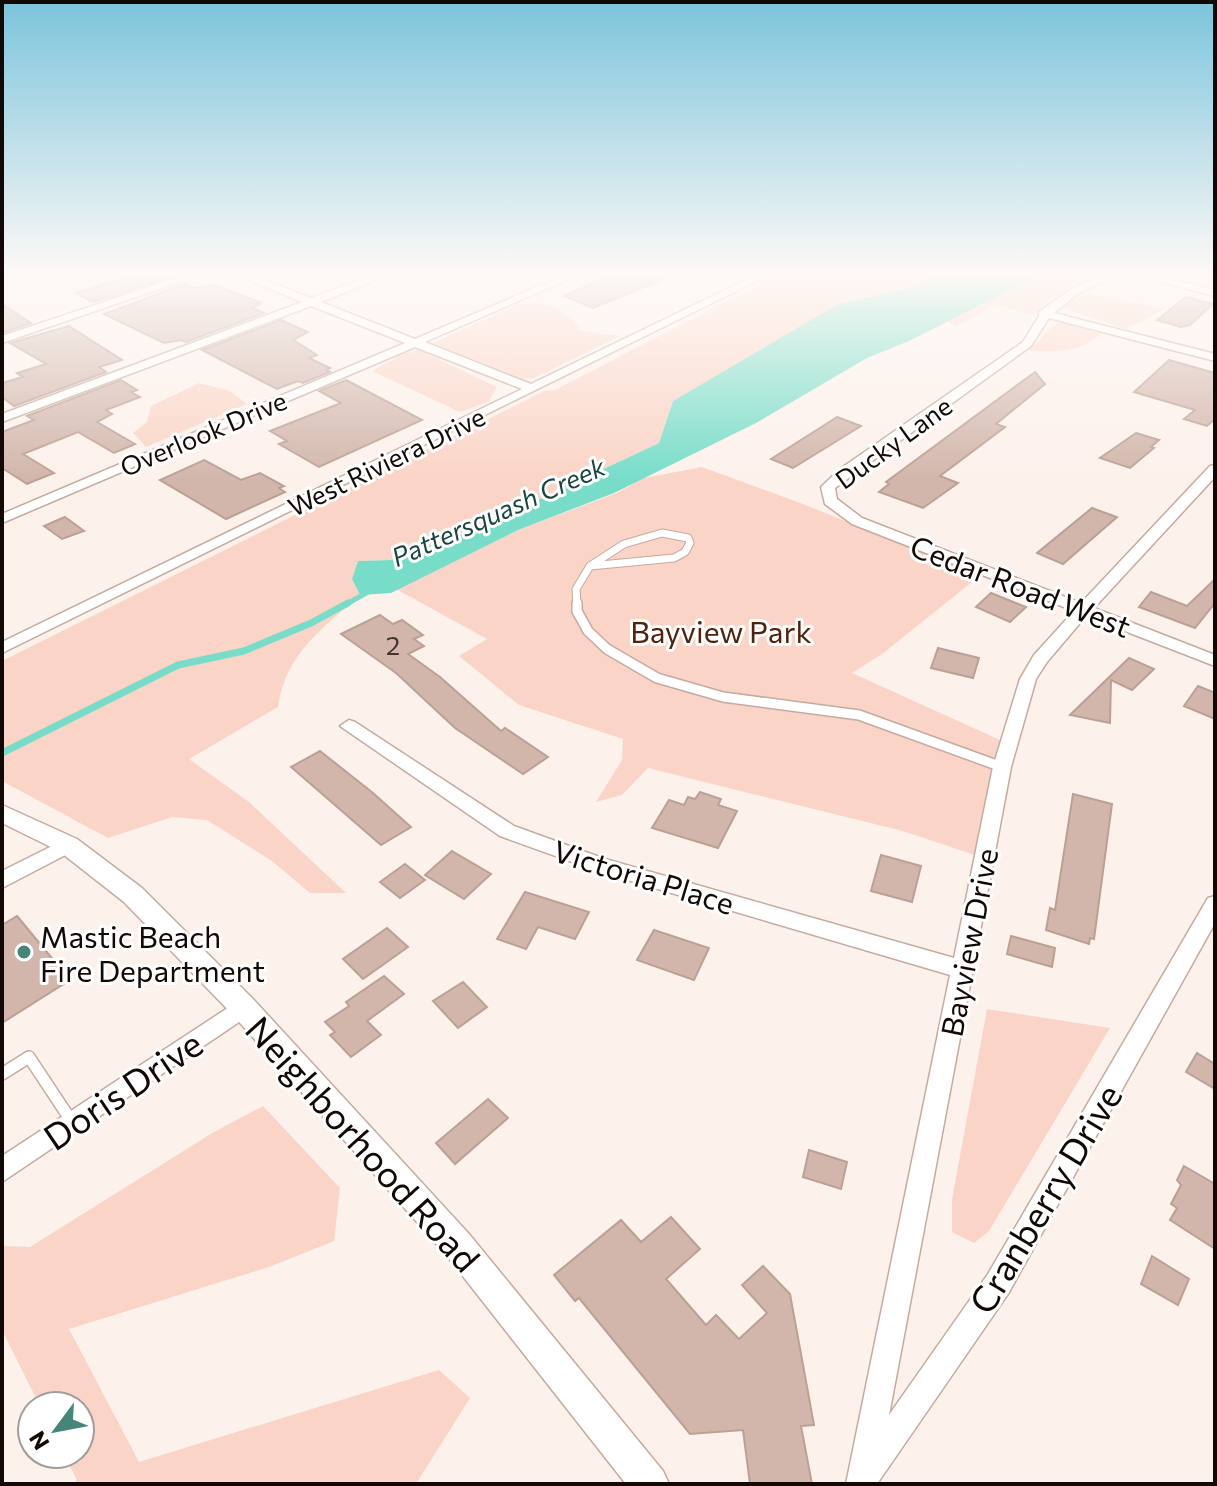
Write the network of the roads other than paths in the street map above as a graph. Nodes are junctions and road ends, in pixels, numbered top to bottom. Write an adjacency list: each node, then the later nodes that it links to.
1 (206, 341): 10 (street)
2 (411, 341): 7 (street)
3 (419, 341): 7 (street, Overlook Drive)
4 (630, 341): 9 (street, West Riviera Drive)
5 (1028, 341): 12 (street, Ducky Lane)
6 (1154, 341): 8 (street)
7 (415, 343): 9 (street); 13 (street, Overlook Drive)
8 (1215, 358)
9 (533, 389): 16 (street, West Riviera Drive)
10 (2, 418)
11 (1215, 469): 15 (street, Bayview Drive)
12 (830, 501): 15 (street, Cedar Road West)
13 (2, 519)
14 (590, 566): 14 (lane); 19 (lane)
15 (1085, 609): 17 (street, Cedar Road West); 19 (street, Bayview Drive)
16 (2, 648)
17 (1215, 661)
18 (349, 726): 24 (street, Victoria Place)
19 (1002, 767): 24 (street, Bayview Drive)
20 (2, 813): 21 (street, Neighborhood Road)
21 (68, 845): 22 (street); 25 (street, Neighborhood Road)
22 (2, 880)
23 (1215, 904): 29 (street, Cranberry Drive)
24 (964, 970): 29 (street, Bayview Drive)
25 (243, 1007): 27 (street, Doris Drive); 30 (street, Neighborhood Road)
26 (2, 1074): 27 (lane)
27 (72, 1122): 28 (street, Doris Drive)
28 (2, 1170)
29 (860, 1483)
30 (650, 1484)

